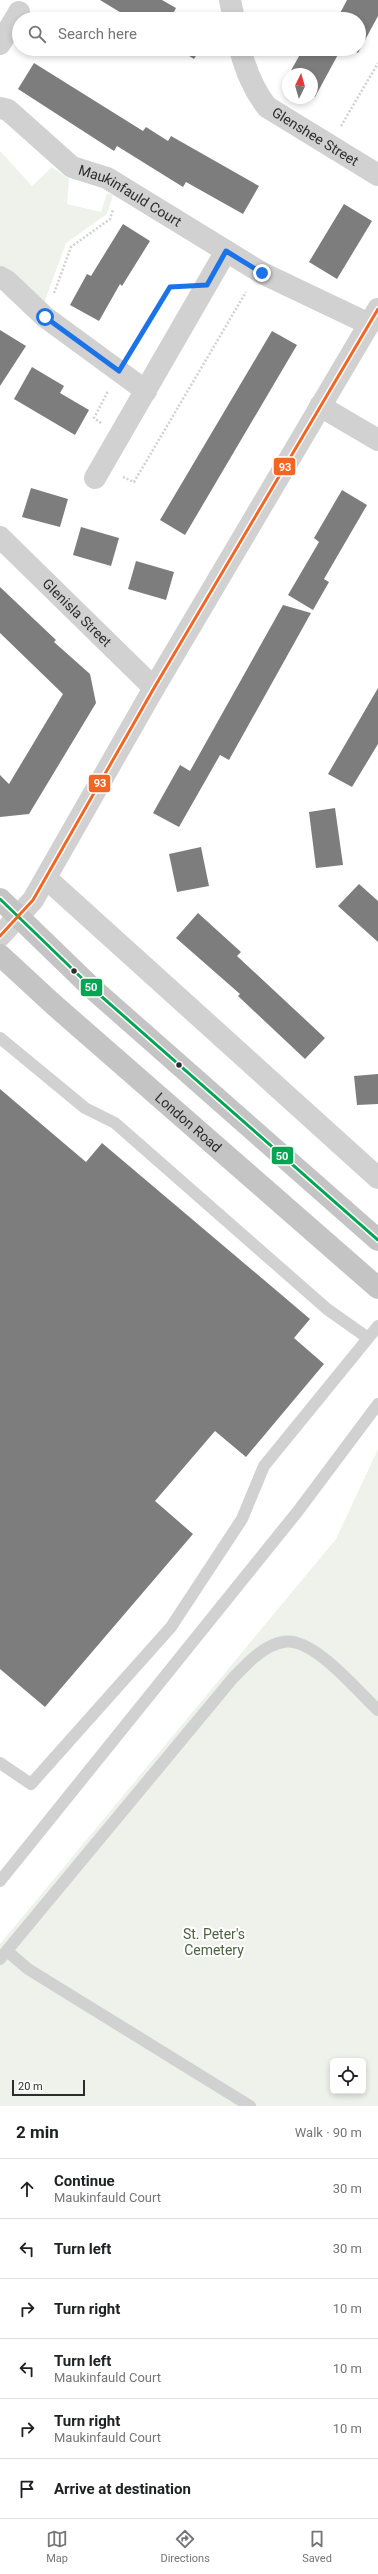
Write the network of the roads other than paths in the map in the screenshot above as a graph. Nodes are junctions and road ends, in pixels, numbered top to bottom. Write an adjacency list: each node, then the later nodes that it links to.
1 (230, 0): 2 (street)
2 (233, 12)
3 (12, 25): 4 (street)
4 (0, 44)
5 (242, 56): 7 (street, Glenshee Street)
6 (0, 108): 8 (street, Maukinfauld Court)
7 (378, 175)
8 (226, 251): 10 (street, Maukinfauld Court); 11 (street)
9 (0, 277): 11 (street)
10 (374, 316): 12 (street)
11 (146, 391): 14 (street)
12 (320, 406): 13 (street); 16 (street)
13 (378, 440)
14 (99, 472)
15 (0, 537): 16 (street, Glenisla Street)
16 (154, 688): 17 (street)
17 (46, 878): 19 (street); 23 (street)
18 (0, 899): 19 (main road)
19 (18, 917): 20 (street); 24 (main road)
20 (0, 936)
21 (0, 955): 25 (main road, London Road)
22 (0, 1038): 27 (lane)
23 (378, 1178)
24 (378, 1240)
25 (378, 1288)
26 (378, 1326): 27 (lane)
27 (368, 1338): 30 (lane)
28 (378, 1404): 31 (lane)
29 (378, 1710): 32 (lane)
30 (0, 1763)
31 (0, 1881)
32 (3, 1955): 33 (lane)
33 (250, 2106)

